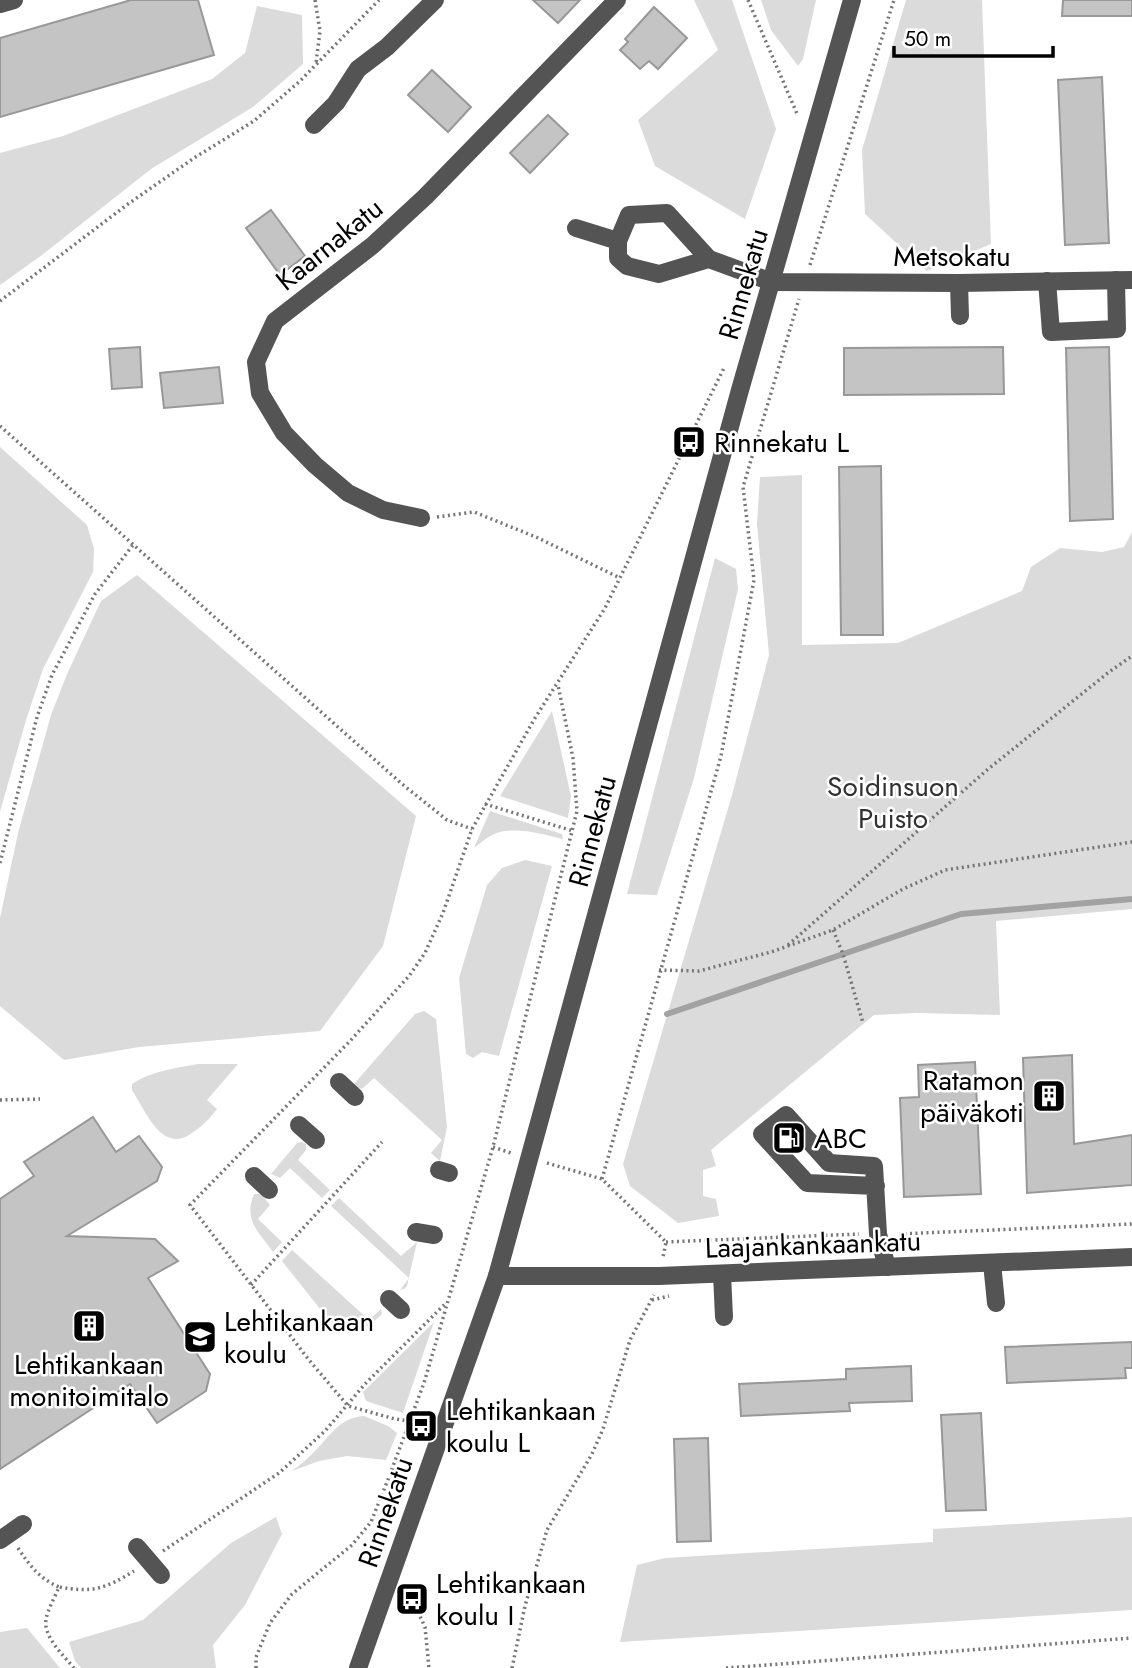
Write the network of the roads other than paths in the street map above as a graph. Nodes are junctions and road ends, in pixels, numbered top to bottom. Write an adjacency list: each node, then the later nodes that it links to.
1 (14, 0): 5 (street)
2 (435, 0): 6 (street)
3 (617, 0): 15 (street, Kaarnakatu)
4 (852, 0): 12 (street, Rinnekatu)
5 (0, 4)
6 (314, 125)
7 (576, 228): 8 (street)
8 (618, 241): 9 (street); 9 (street)
9 (709, 259): 12 (street, Metsokatu)
10 (1124, 280): 11 (street, Metsokatu); 11 (street)
11 (1047, 281): 13 (street, Metsokatu)
12 (772, 282): 13 (street, Metsokatu); 27 (street, Rinnekatu)
13 (959, 283): 14 (street)
14 (960, 316)
15 (421, 518)
16 (339, 1082): 17 (street)
17 (355, 1097)
18 (299, 1125): 19 (street)
19 (316, 1140)
20 (254, 1176): 22 (street)
21 (876, 1186): 21 (street); 25 (street)
22 (269, 1190)
23 (1132, 1257): 24 (street, Laajankankaankatu)
24 (992, 1263): 25 (street, Laajankankaankatu); 28 (street)
25 (887, 1267): 26 (street, Laajankankaankatu)
26 (722, 1274): 27 (street, Laajankankaankatu); 29 (street)
27 (497, 1276): 32 (street, Rinnekatu)
28 (996, 1303)
29 (724, 1317)
30 (143, 1554): 31 (street)
31 (161, 1575)
32 (358, 1668)

